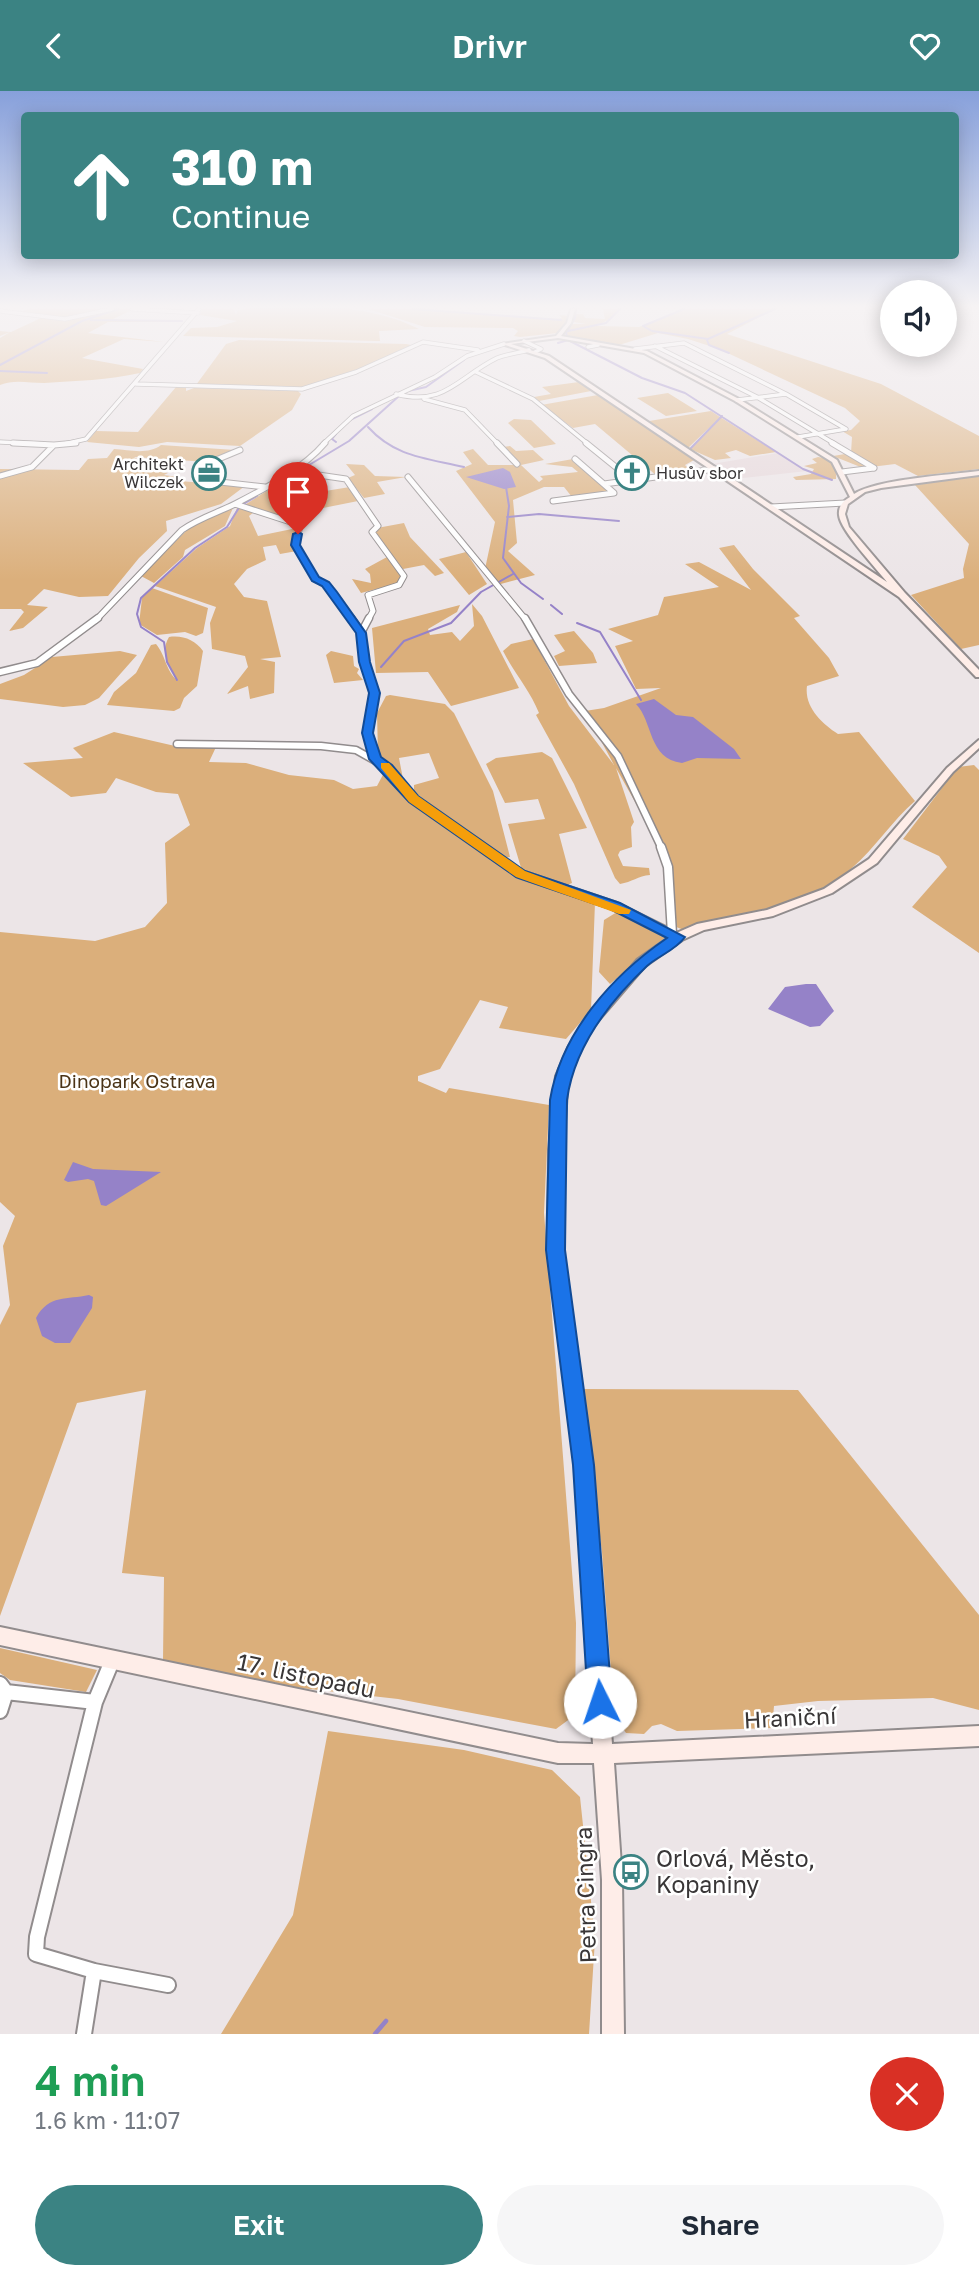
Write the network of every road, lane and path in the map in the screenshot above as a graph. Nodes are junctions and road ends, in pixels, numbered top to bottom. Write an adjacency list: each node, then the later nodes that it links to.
1 (122, 400): 12 (street)
2 (385, 400): 19 (street)
3 (424, 400): 15 (street)
4 (534, 400): 24 (street)
5 (611, 400): 17 (street)
6 (737, 400): 10 (street)
7 (761, 400): 9 (street)
8 (796, 400): 9 (street)
9 (818, 434): 10 (street); 18 (street)
10 (798, 437): 16 (street)
11 (0, 442): 12 (street)
12 (54, 445): 22 (street)
13 (240, 450): 26 (street)
14 (575, 459): 25 (street)
15 (517, 464)
16 (836, 464): 18 (street); 20 (street)
17 (715, 469): 24 (street); 33 (street)
18 (862, 470): 20 (street)
19 (291, 471): 26 (street); 35 (street)
20 (842, 472): 27 (street)
21 (979, 473): 28 (street)
22 (0, 476)
23 (408, 477): 41 (street)
24 (633, 481): 25 (street)
25 (604, 484): 30 (street)
26 (265, 487): 32 (street)
27 (848, 487): 28 (street); 29 (street)
28 (863, 491): 29 (street)
29 (852, 496): 31 (street)
30 (553, 501)
31 (845, 503): 33 (street); 34 (street)
32 (235, 504): 35 (street); 36 (street)
33 (771, 507): 34 (street)
34 (902, 595): 37 (street)
35 (361, 633): 40 (street)
36 (0, 672)
37 (979, 675)
38 (979, 743): 41 (street)
39 (177, 744): 40 (street)
40 (375, 759): 41 (street)
41 (675, 935): 42 (street)
42 (556, 1210): 49 (street)
43 (0, 1636): 44 (street, 17. listopadu)
44 (112, 1661): 46 (street); 49 (street, 17. listopadu)
45 (3, 1688): 46 (street); 47 (street)
46 (95, 1702): 50 (street)
47 (0, 1711)
48 (979, 1736): 49 (street, Hraniční)
49 (603, 1754): 53 (street, Petra Cingra)
50 (94, 1971): 51 (street); 52 (street)
51 (168, 1985)
52 (84, 2034)
53 (613, 2034)

